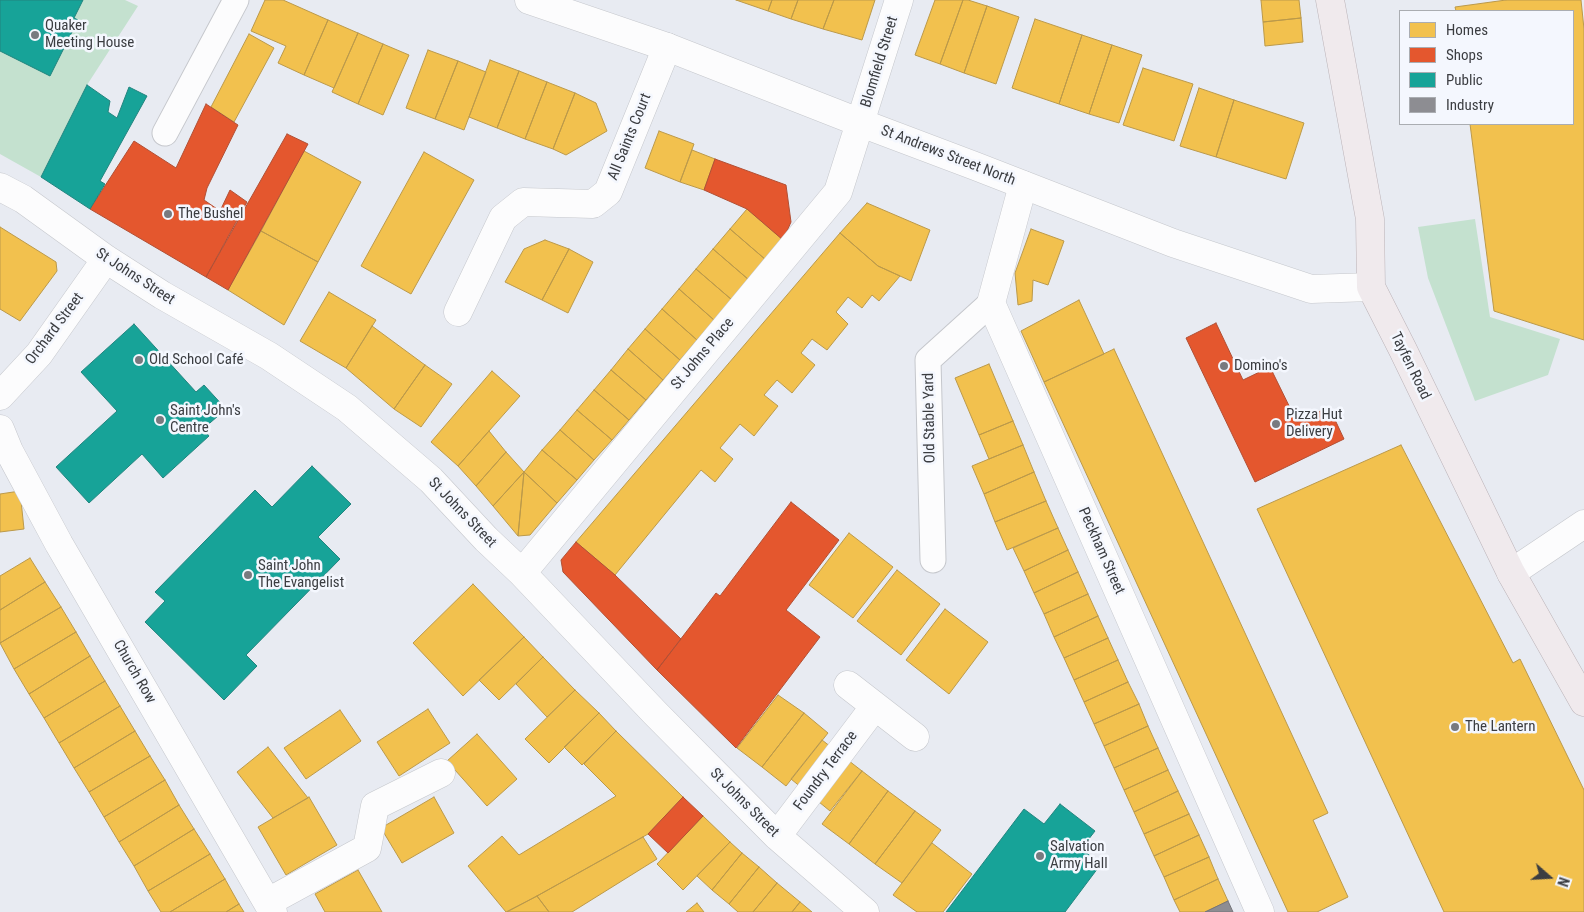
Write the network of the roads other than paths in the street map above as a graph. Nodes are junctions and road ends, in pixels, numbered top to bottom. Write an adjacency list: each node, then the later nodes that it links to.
1 (236, 0): 7 (lane)
2 (900, 0): 6 (street, Blomfield Street)
3 (1330, 0): 11 (main road, Tayfen Road)
4 (535, 1): 5 (street, St Andrews Street North)
5 (667, 47): 6 (street, St Andrews Street North); 13 (street, All Saints Court)
6 (861, 123): 8 (street, St Andrews Street North); 18 (street, St Johns Place)
7 (165, 133)
8 (1023, 184): 11 (street, St Andrews Street North); 12 (street)
9 (0, 187): 10 (street, St Johns Street)
10 (106, 259): 14 (street, Orchard Street); 18 (street, St Johns Street)
11 (1371, 286): 19 (main road, Tayfen Road)
12 (991, 303): 17 (lane, Old Stable Yard); 28 (street, Peckham Street)
13 (458, 312)
14 (0, 396)
15 (0, 428): 26 (street, Church Row)
16 (1584, 524): 19 (street)
17 (933, 560)
18 (522, 573): 25 (street, St Johns Street)
19 (1511, 573): 21 (main road, Tayfen Road)
20 (848, 685): 22 (street)
21 (1584, 702)
22 (875, 706): 23 (street); 25 (street, Foundry Terrace)
23 (916, 737)
24 (441, 773): 26 (street)
25 (777, 836): 27 (street, St Johns Street)
26 (271, 907)
27 (865, 912)
28 (1260, 912)

